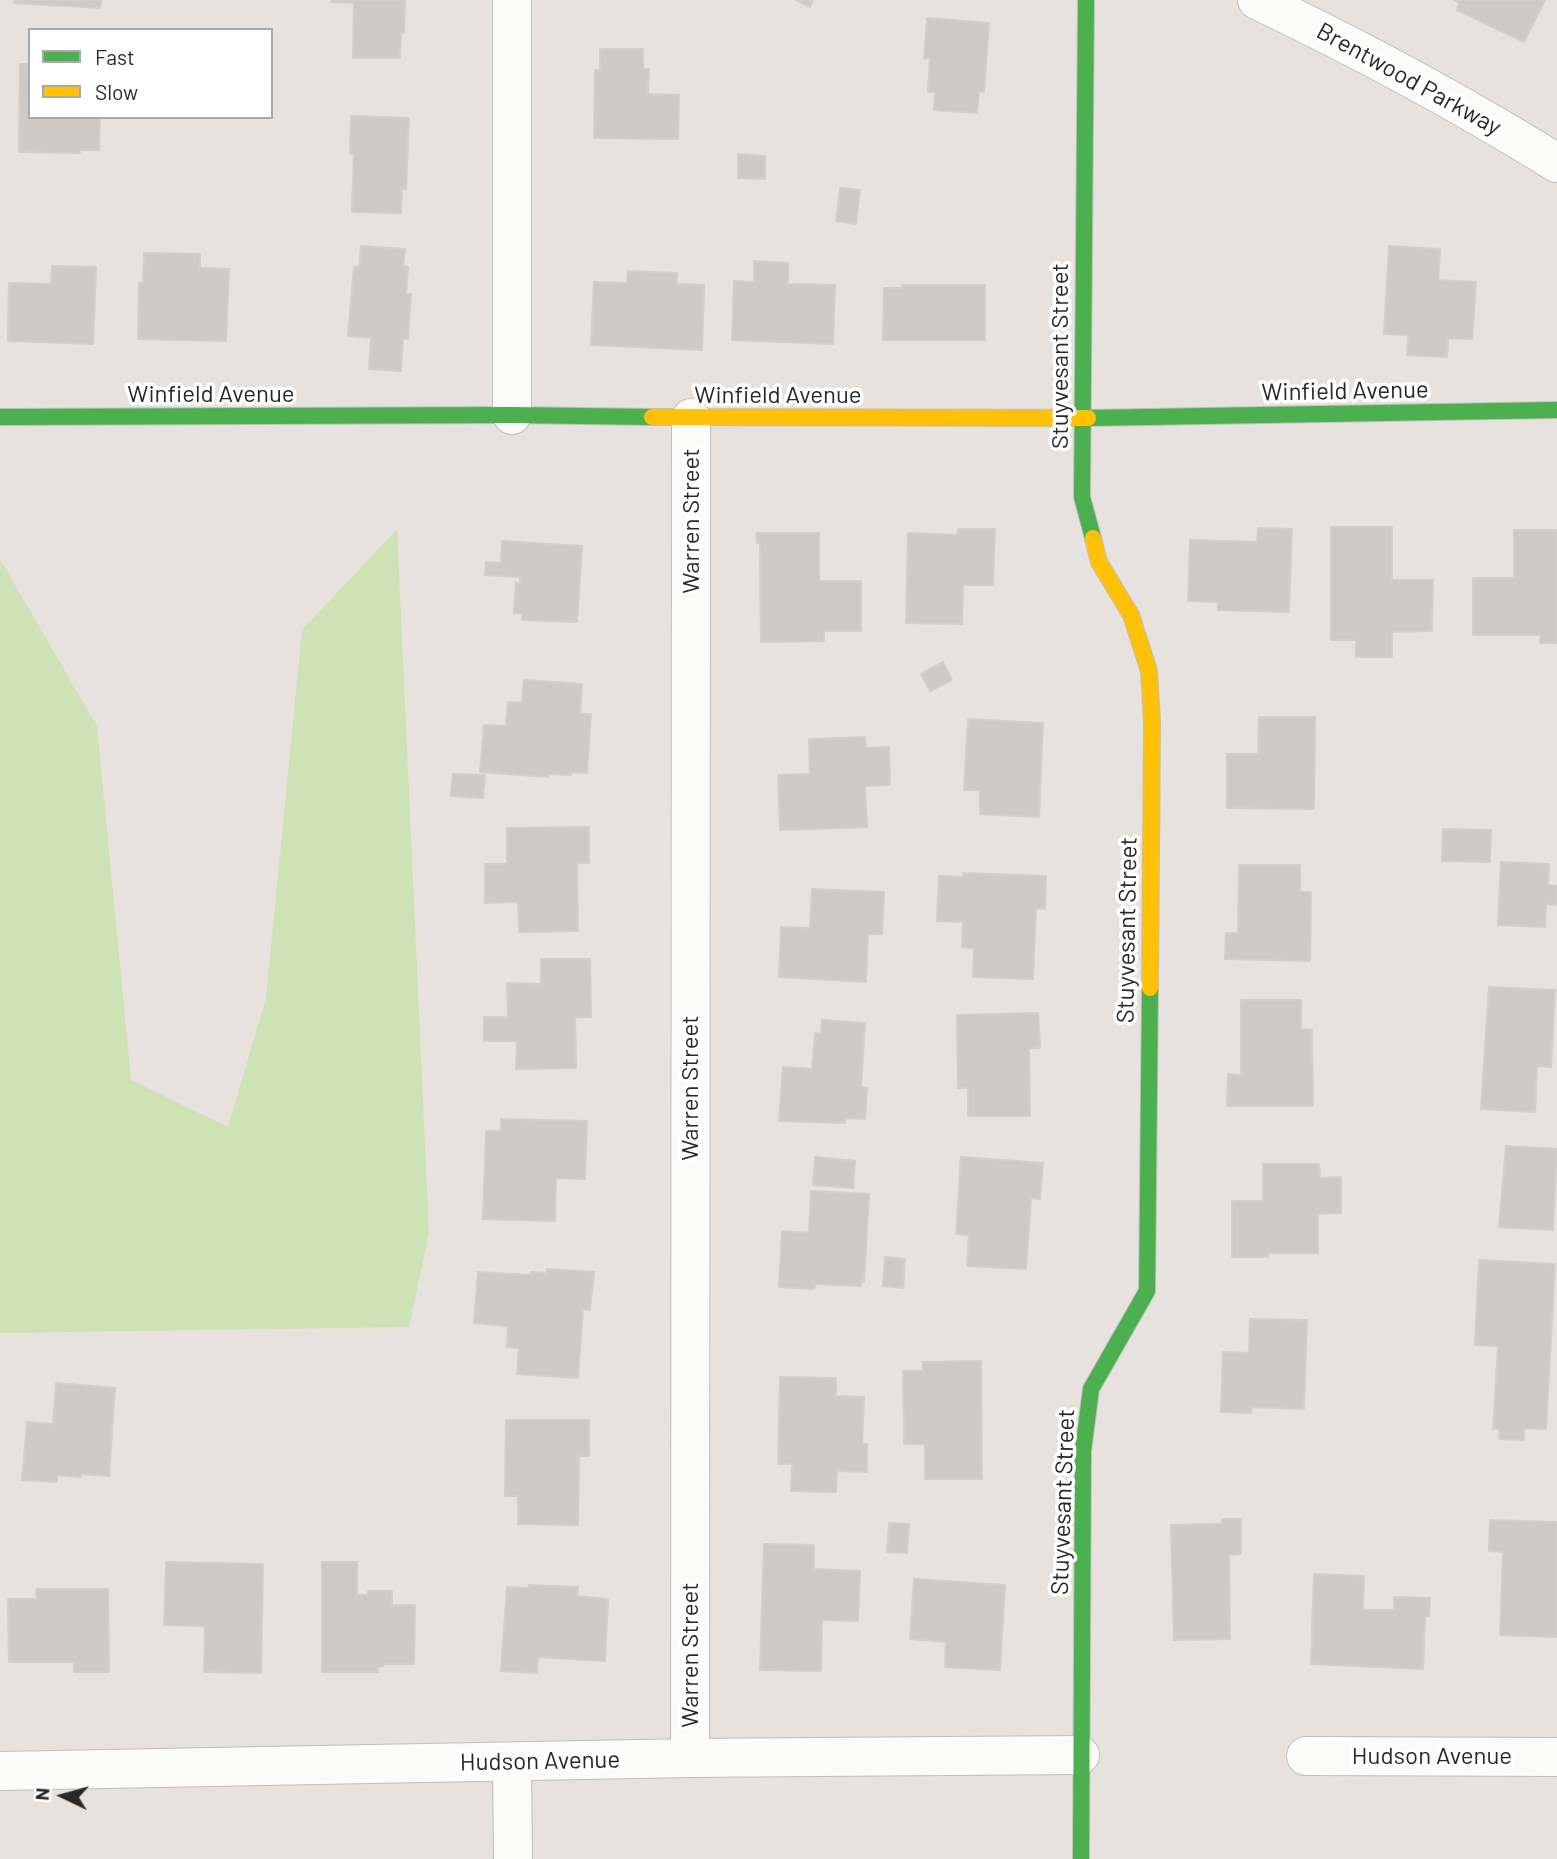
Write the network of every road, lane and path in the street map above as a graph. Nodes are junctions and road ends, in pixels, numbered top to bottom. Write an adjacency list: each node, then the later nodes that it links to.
1 (512, 0): 6 (street)
2 (1086, 0): 9 (street, Stuyvesant Street)
3 (1258, 0): 4 (street, Brentwood Parkway)
4 (1557, 163)
5 (1557, 410): 9 (street, Winfield Avenue)
6 (512, 415): 7 (street, Winfield Avenue); 8 (street, Winfield Avenue)
7 (0, 417)
8 (691, 418): 9 (street, Winfield Avenue); 13 (street, Warren Street)
9 (1083, 418): 10 (street, Stuyvesant Street)
10 (1080, 1755): 13 (street, Hudson Avenue); 17 (street, Stuyvesant Street)
11 (1306, 1756): 12 (street, Hudson Avenue)
12 (1557, 1757)
13 (690, 1758): 14 (street, Hudson Avenue)
14 (512, 1762): 15 (street, Hudson Avenue); 16 (street)
15 (0, 1771)
16 (513, 1859)
17 (1081, 1859)

